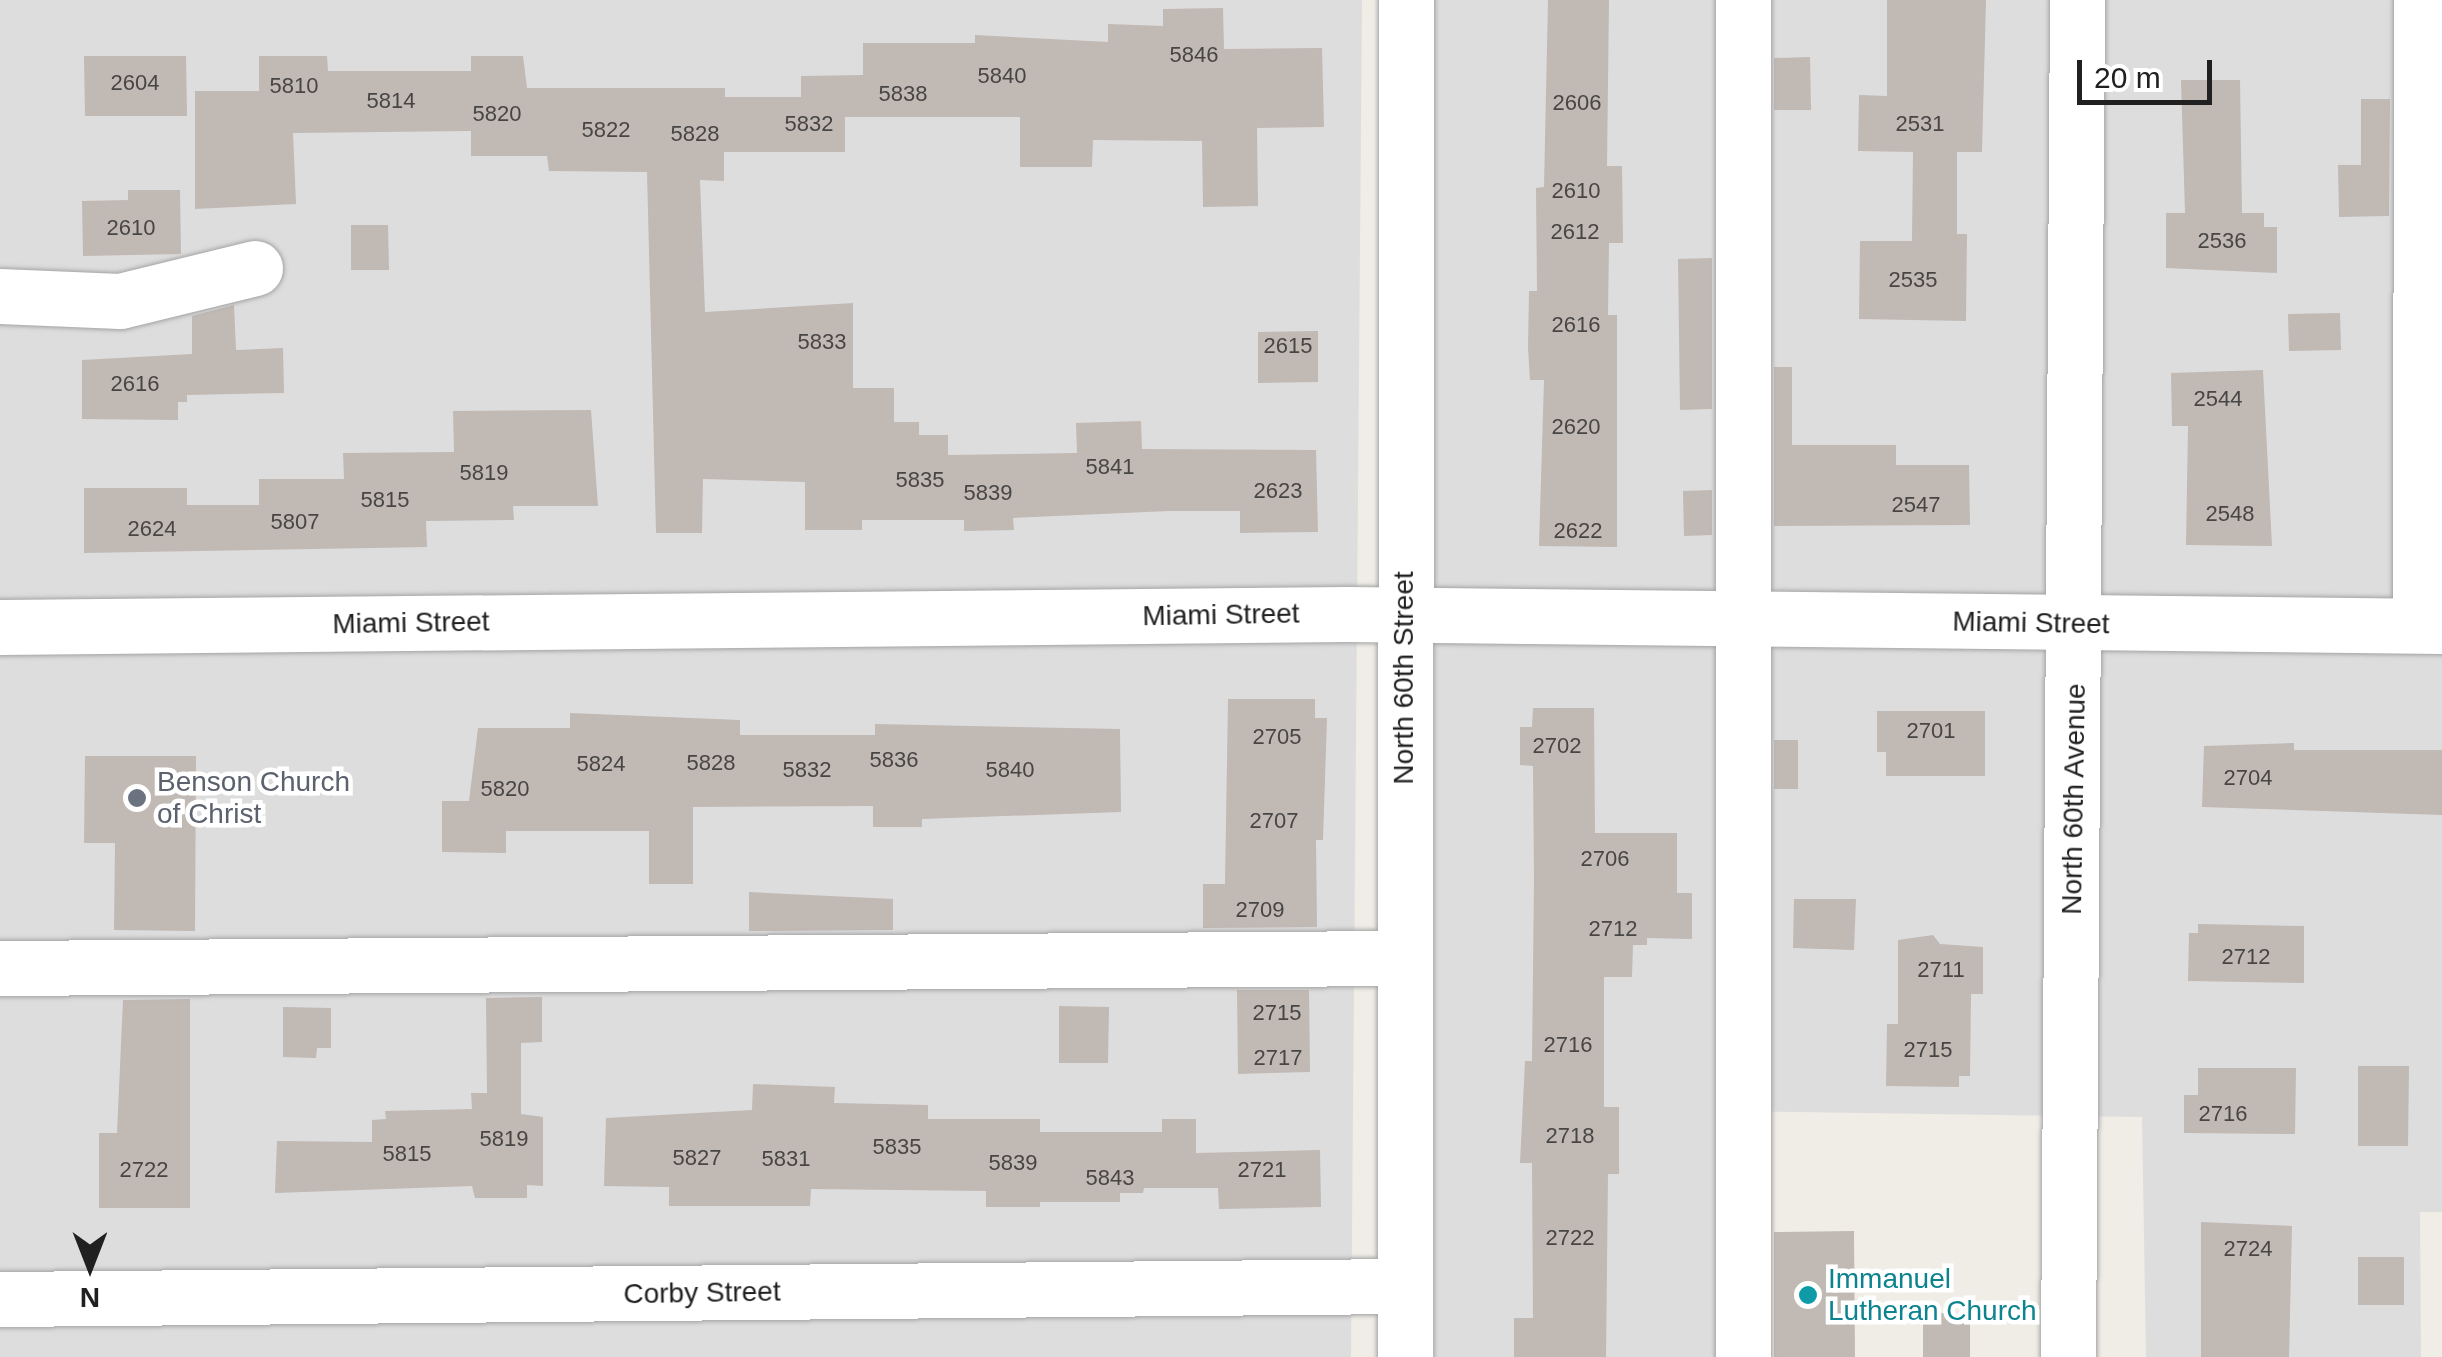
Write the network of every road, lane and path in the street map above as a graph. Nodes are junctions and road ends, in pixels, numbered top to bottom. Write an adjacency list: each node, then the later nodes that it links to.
1 (1406, 0): 7 (street, North 60th Street)
2 (1742, 0): 8 (street)
3 (2077, 0): 9 (street, North 60th Avenue)
4 (2421, 0): 10 (street)
5 (254, 268): 6 (street)
6 (0, 296)
7 (1404, 617): 8 (street, Miami Street); 11 (street, Miami Street); 12 (street, North 60th Street)
8 (1742, 620): 9 (street, Miami Street); 17 (street)
9 (2076, 624): 10 (street, Miami Street); 18 (street, North 60th Avenue)
10 (2431, 626)
11 (0, 627)
12 (1404, 958): 13 (street); 14 (street, North 60th Street)
13 (0, 968)
14 (1404, 1286): 15 (street, Corby Street); 16 (street, North 60th Street)
15 (0, 1299)
16 (1405, 1357)
17 (1742, 1357)
18 (2068, 1357)

